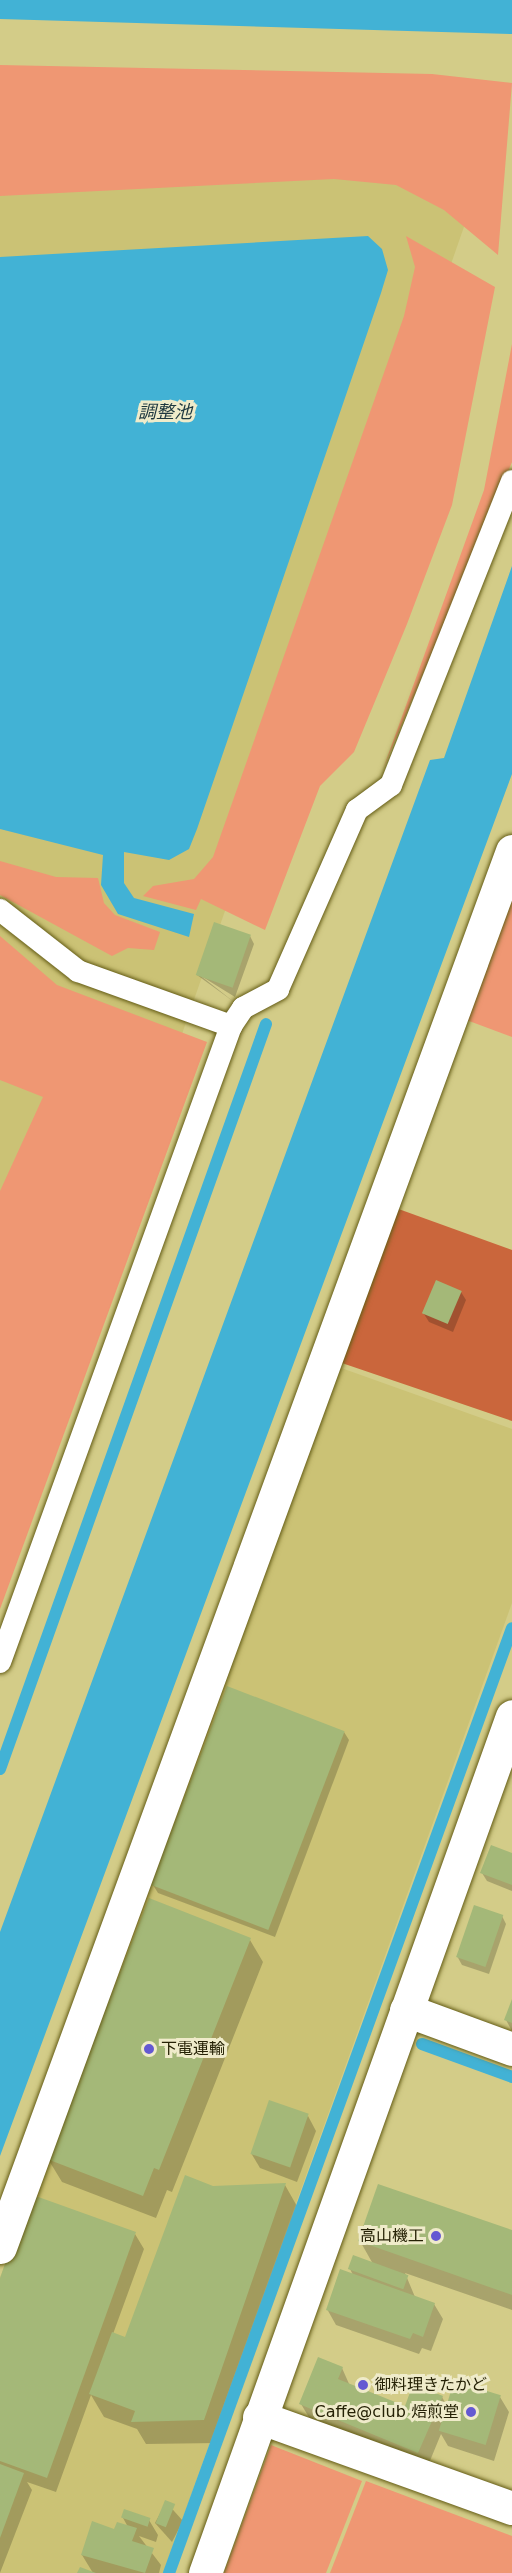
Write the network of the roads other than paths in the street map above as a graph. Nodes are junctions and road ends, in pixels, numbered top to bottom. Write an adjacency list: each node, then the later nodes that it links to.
1 (512, 481): 4 (lane)
2 (512, 851): 9 (street)
3 (0, 910): 4 (lane)
4 (231, 1026): 5 (lane)
5 (0, 1662)
6 (512, 1716): 7 (street)
7 (406, 2010): 8 (street); 10 (street)
8 (512, 2049)
9 (0, 2247)
10 (259, 2417): 11 (street); 12 (street)
11 (512, 2508)
12 (205, 2573)

